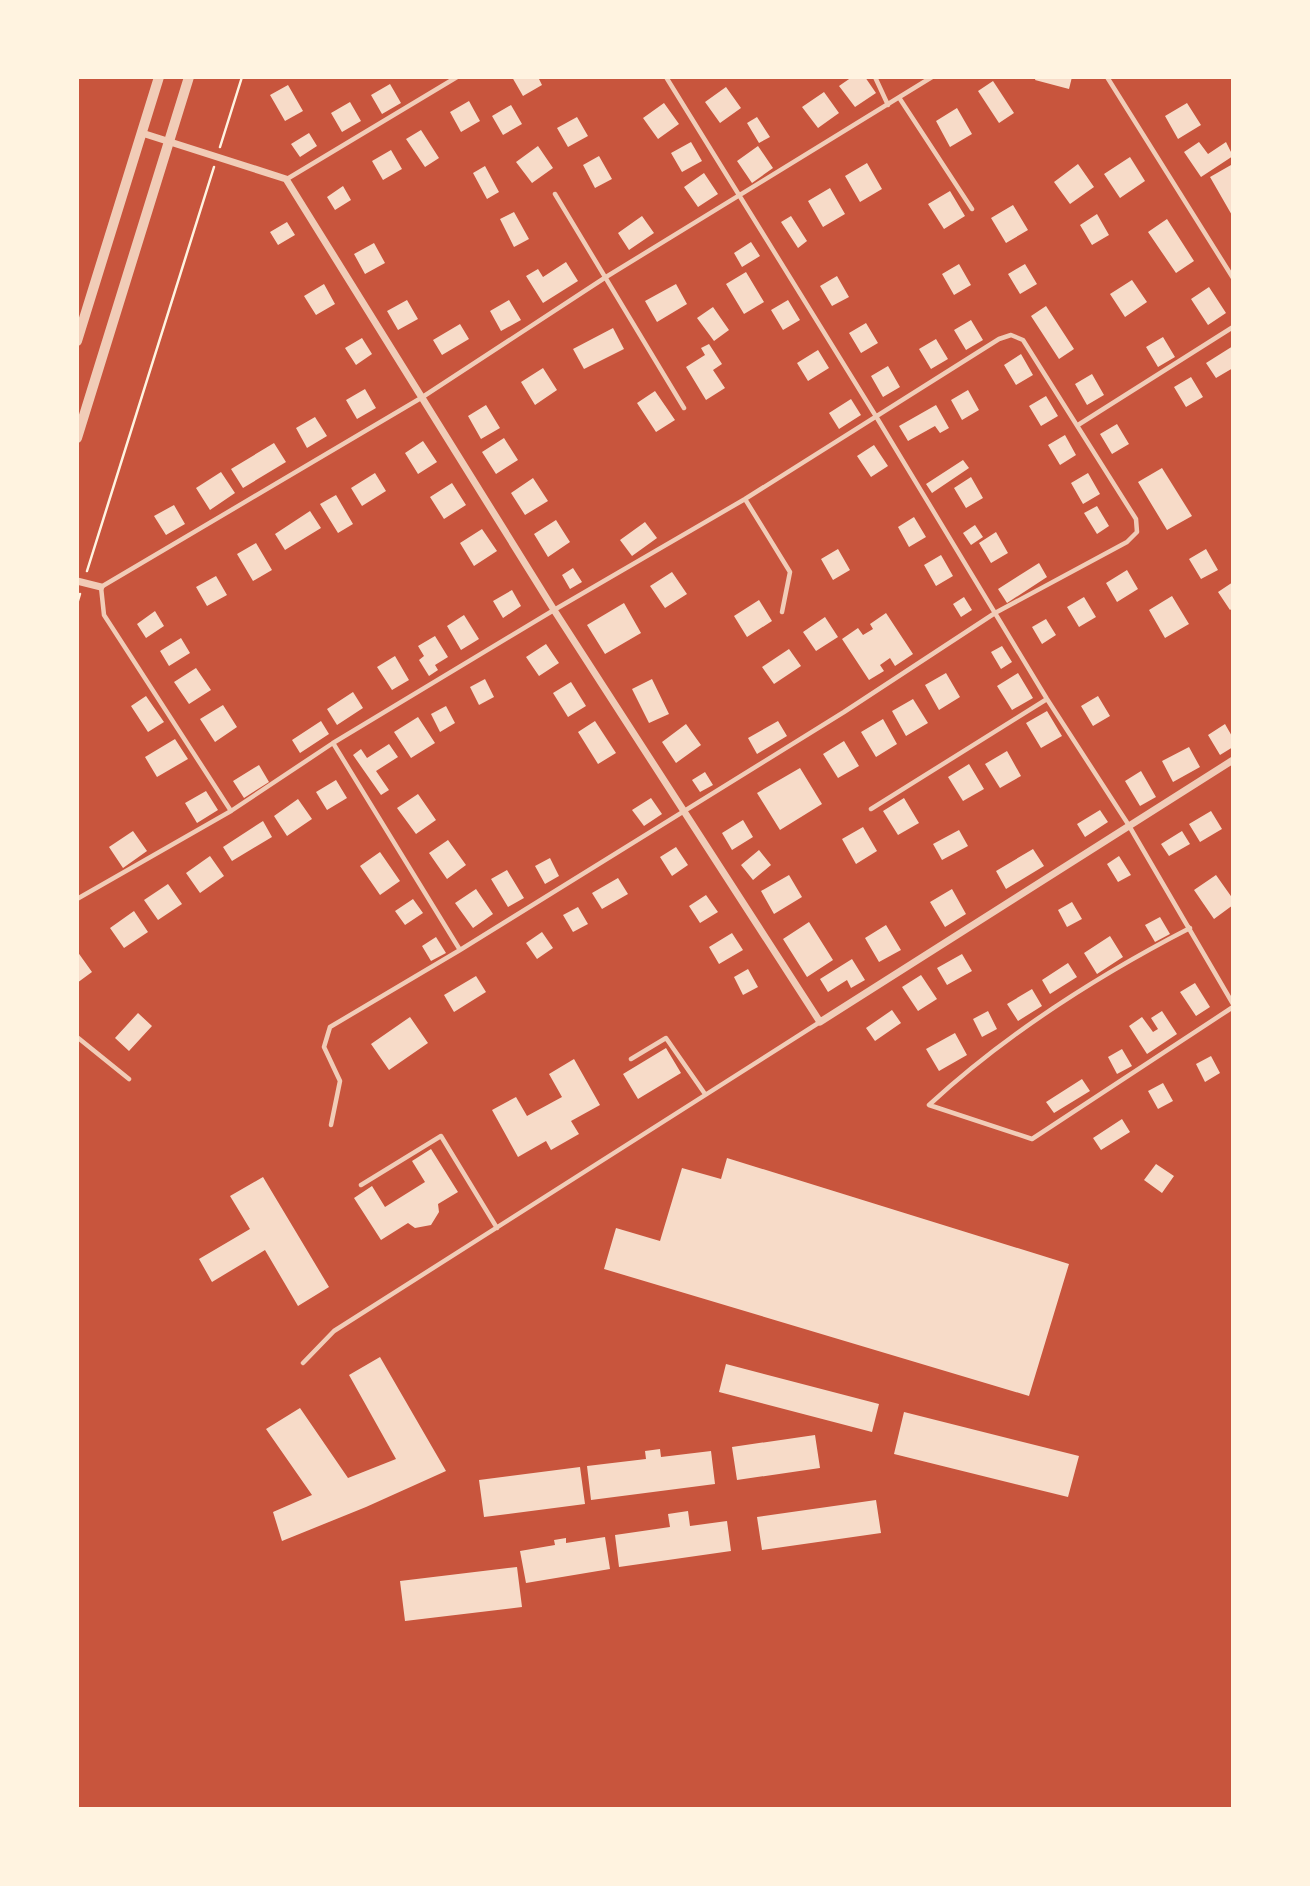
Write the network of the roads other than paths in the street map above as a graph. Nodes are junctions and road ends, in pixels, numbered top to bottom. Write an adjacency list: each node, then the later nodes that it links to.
1 (159, 77): 10 (street)
2 (189, 77): 11 (street)
3 (457, 77): 12 (lane)
4 (666, 77): 14 (lane)
5 (875, 77): 9 (lane)
6 (932, 77): 8 (lane)
7 (1107, 77): 17 (lane)
8 (900, 99): 9 (lane); 15 (lane)
9 (888, 105): 14 (lane)
10 (142, 133): 11 (street); 19 (street)
11 (169, 141): 12 (street); 24 (street)
12 (286, 179): 20 (street)
13 (555, 194): 16 (lane)
14 (738, 197): 16 (lane); 22 (lane)
15 (972, 209)
16 (606, 277): 20 (lane); 21 (lane)
17 (1233, 278)
18 (1233, 327): 23 (lane)
19 (77, 341)
20 (421, 398): 27 (lane); 28 (street)
21 (684, 408)
22 (877, 418): 23 (lane); 25 (lane); 30 (lane)
23 (1078, 425): 30 (lane)
24 (77, 438)
25 (745, 499): 28 (lane); 29 (lane)
26 (80, 582): 27 (street)
27 (101, 587): 35 (lane)
28 (554, 610): 32 (lane); 36 (street)
29 (782, 612)
30 (995, 613): 31 (lane); 36 (lane)
31 (1047, 699): 34 (lane); 37 (lane)
32 (333, 743): 35 (lane); 40 (lane)
33 (1233, 760): 37 (street)
34 (871, 809)
35 (231, 811): 38 (lane)
36 (682, 811): 40 (lane); 42 (street)
37 (1128, 824): 39 (lane); 42 (street)
38 (77, 899)
39 (1190, 928): 41 (lane); 41 (lane)
40 (460, 950): 47 (lane)
41 (1233, 1006)
42 (820, 1022): 46 (lane)
43 (77, 1037): 45 (lane)
44 (631, 1059): 46 (lane)
45 (130, 1079)
46 (705, 1094): 49 (lane)
47 (331, 1125)
48 (361, 1185): 49 (lane)
49 (497, 1228): 50 (lane)
50 (303, 1363)

